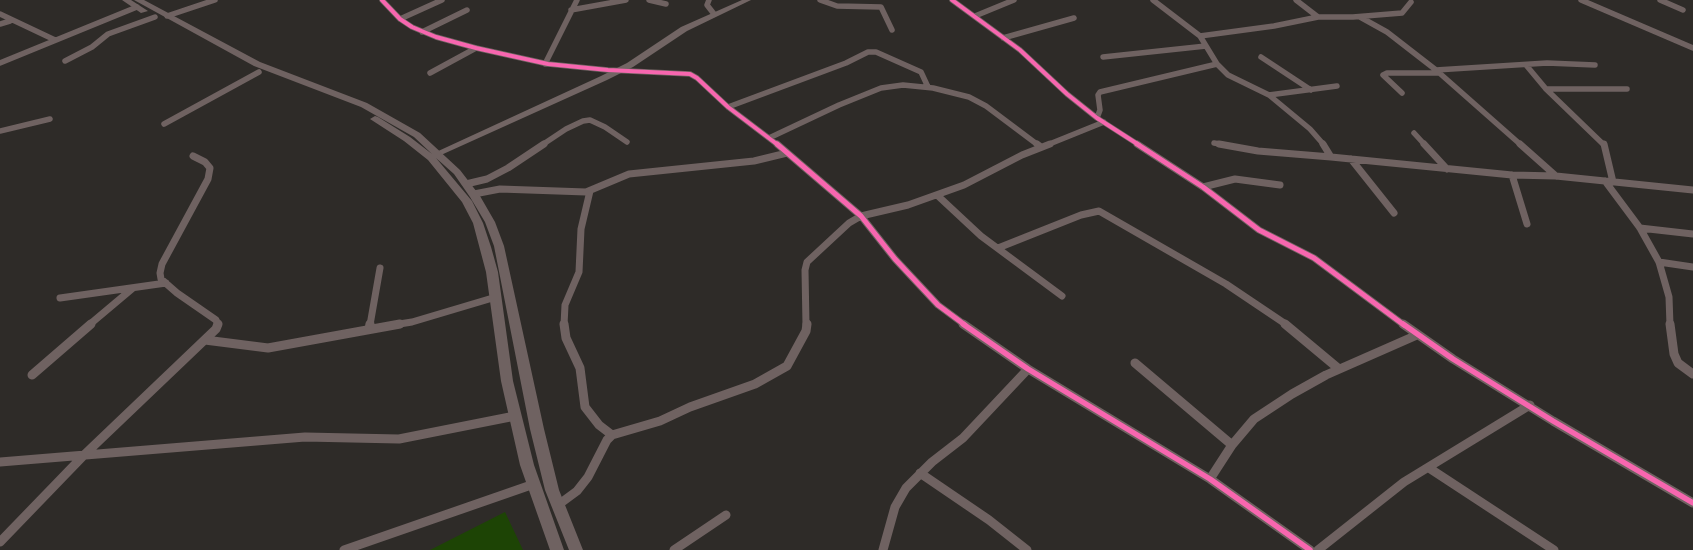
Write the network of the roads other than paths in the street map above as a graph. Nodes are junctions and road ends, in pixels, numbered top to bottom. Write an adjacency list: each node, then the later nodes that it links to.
1 (126, 0): 18 (main road)
2 (215, 0): 25 (street)
3 (382, 0): 31 (street)
4 (442, 0): 31 (street)
5 (577, 0): 21 (street)
6 (626, 0): 21 (street)
7 (649, 0): 19 (street)
8 (709, 0): 24 (street)
9 (748, 0): 24 (street)
10 (820, 0): 34 (street)
11 (952, 0): 26 (street)
12 (1014, 0): 26 (street)
13 (1153, 0): 36 (street)
14 (1296, 0): 27 (street)
15 (1581, 0): 41 (street)
16 (1660, 0): 22 (street)
17 (1411, 2): 29 (street)
18 (138, 3): 25 (main road); 28 (main road); 38 (street)
19 (666, 4)
20 (467, 10): 35 (street)
21 (571, 10): 46 (street)
22 (1683, 10)
23 (0, 14): 32 (street)
24 (714, 14): 50 (street)
25 (166, 16): 72 (main road)
26 (975, 16): 37 (street)
27 (1318, 16): 29 (street); 36 (street)
28 (155, 17): 44 (street); 51 (main road)
29 (1360, 17): 52 (street)
30 (1074, 18): 37 (street)
31 (400, 19): 35 (street)
32 (10, 21): 33 (street); 38 (street)
33 (0, 24)
34 (892, 30)
35 (422, 32): 40 (street)
36 (1200, 36): 39 (street)
37 (1002, 38): 63 (street)
38 (55, 40): 45 (street)
39 (1206, 46): 42 (street); 47 (street)
40 (476, 48): 46 (street); 53 (street)
41 (1693, 48)
42 (1104, 57)
43 (1261, 57): 58 (street)
44 (65, 61)
45 (0, 63)
46 (545, 64): 50 (street)
47 (1217, 64): 60 (street); 63 (street)
48 (1526, 65): 49 (street); 52 (street); 56 (street)
49 (1594, 65)
50 (622, 69): 61 (street); 72 (street)
51 (259, 72): 64 (street); 99 (main road)
52 (1437, 72): 59 (street); 78 (street)
53 (430, 73)
54 (1337, 86): 58 (street)
55 (928, 87): 61 (street); 67 (street); 70 (street)
56 (1546, 89): 57 (street); 79 (street)
57 (1628, 89)
58 (1311, 90): 60 (street)
59 (1402, 93)
60 (1268, 95): 74 (street)
61 (728, 107): 67 (street)
62 (50, 119): 65 (street)
63 (1100, 120): 70 (street); 82 (street)
64 (164, 124)
65 (0, 131)
66 (1414, 133): 76 (street)
67 (769, 138): 71 (street)
68 (627, 142): 80 (street)
69 (1214, 143): 74 (street)
70 (1041, 147): 86 (street)
71 (787, 152): 84 (street); 88 (street)
72 (438, 153): 80 (main road)
73 (193, 156): 96 (street)
74 (1331, 157): 75 (street)
75 (1350, 159): 76 (street); 87 (street)
76 (1447, 168): 77 (street)
77 (1512, 175): 78 (street); 89 (street)
78 (1556, 176): 79 (street)
79 (1609, 182): 83 (street); 90 (street)
80 (466, 184): 85 (main road)
81 (1280, 185): 82 (street)
82 (1203, 187): 102 (street)
83 (1693, 190)
84 (590, 191): 85 (street); 111 (street)
85 (474, 194): 120 (main road)
86 (936, 195): 88 (street); 92 (street)
87 (1394, 213)
88 (861, 216): 105 (street); 111 (street)
89 (1527, 224)
90 (1640, 228): 91 (street); 93 (street)
91 (1693, 234)
92 (998, 248): 98 (street); 106 (street)
93 (1659, 262): 94 (street); 107 (street)
94 (1693, 267)
95 (380, 268): 101 (street)
96 (166, 283): 97 (street); 103 (street)
97 (133, 288): 100 (street); 108 (street)
98 (1062, 296)
99 (496, 297): 101 (street); 110 (main road)
100 (60, 298)
101 (369, 330): 103 (street)
102 (1417, 335): 106 (street); 109 (street)
103 (206, 340): 113 (street)
104 (1136, 363): 112 (street)
105 (1028, 369): 116 (street); 117 (street)
106 (1339, 369): 112 (street)
107 (1693, 374)
108 (32, 375)
109 (1530, 405): 115 (street); 119 (street)
110 (515, 416): 113 (street); 118 (main road)
111 (612, 435): 120 (street)
112 (1232, 445): 117 (street)
113 (84, 456): 114 (street); 122 (street)
114 (0, 462)
115 (1429, 468): 130 (street); 131 (street)
116 (920, 473): 127 (street); 128 (street)
117 (1210, 479): 129 (street)
118 (534, 484): 123 (street); 124 (main road)
119 (1693, 503)
120 (558, 505): 125 (main road)
121 (726, 515): 126 (street)
122 (0, 542)
123 (344, 550)
124 (558, 550)
125 (576, 550)
126 (674, 550)
127 (883, 550)
128 (1028, 550)
129 (1310, 550)
130 (1318, 550)
131 (1554, 550)

